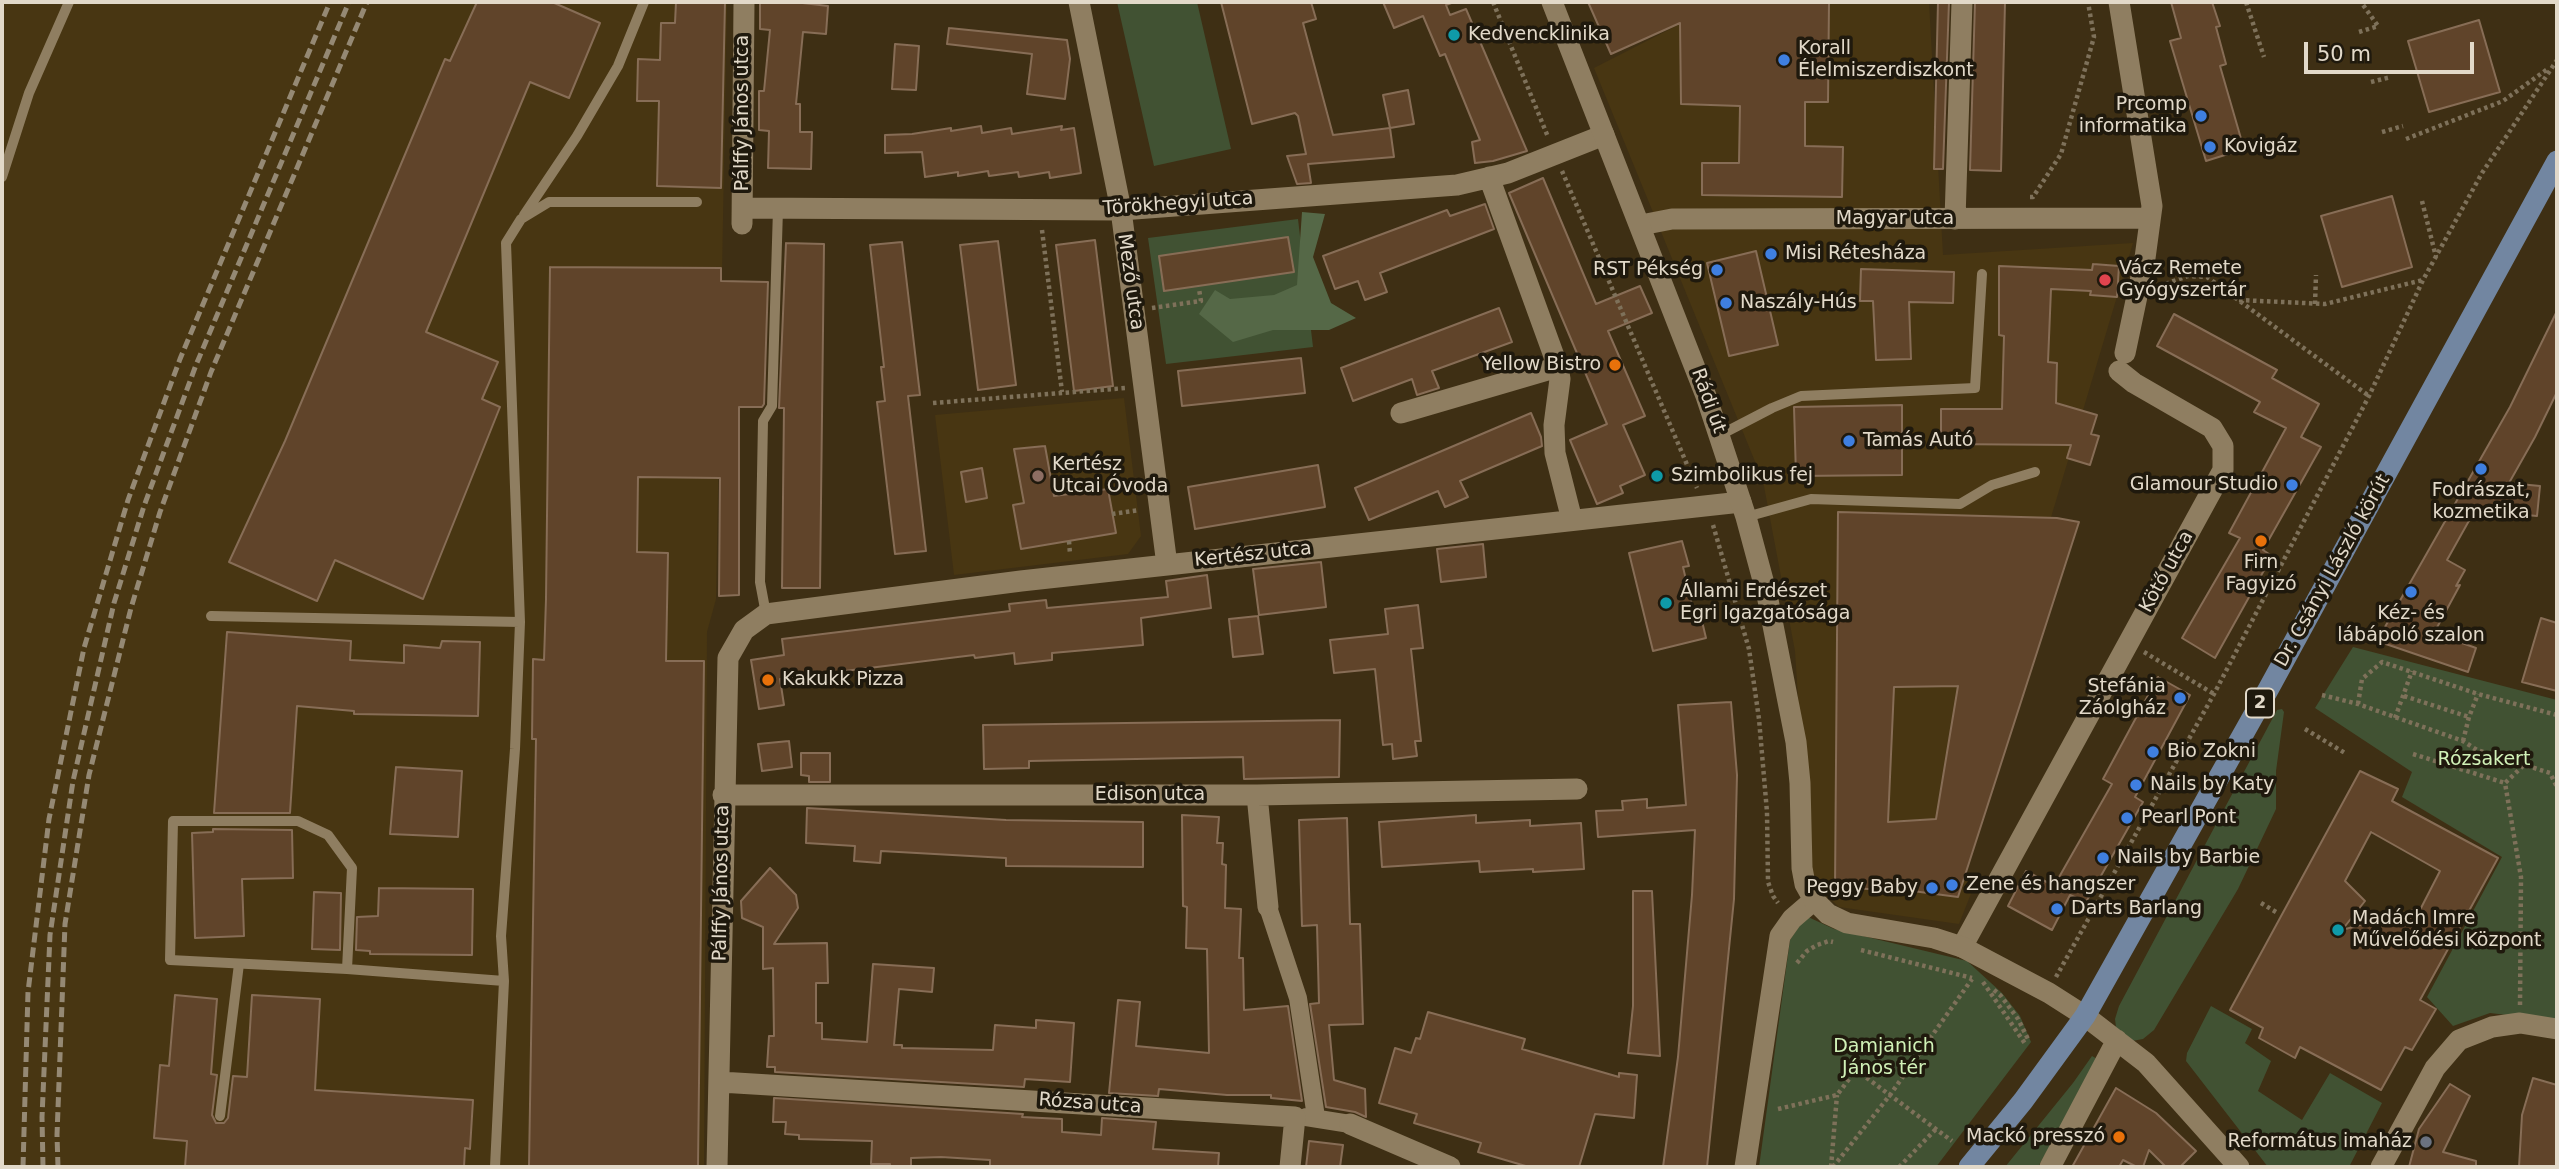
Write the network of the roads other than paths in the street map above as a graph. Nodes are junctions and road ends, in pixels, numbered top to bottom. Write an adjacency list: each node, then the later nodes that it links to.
1 (69, 2): 10 (lane)
2 (644, 2): 17 (lane)
3 (744, 2): 15 (street, Pálffy János utca)
4 (1079, 2): 14 (street, Mező utca)
5 (1552, 2): 8 (street, Rádi út)
6 (1962, 2): 18 (street)
7 (2119, 2): 16 (street, Kötő utca)
8 (1604, 135): 11 (street, Törökhegyi utca); 19 (street, Rádi út)
9 (2557, 161): 40 (main road, Dr. Csányi László körút / 2)
10 (2, 177)
11 (1489, 177): 14 (street, Törökhegyi utca); 21 (street)
12 (697, 202): 17 (lane)
13 (778, 209): 14 (street, Törökhegyi utca); 15 (street, Törökhegyi utca); 28 (lane)
14 (1121, 210): 27 (street, Mező utca)
15 (742, 216)
16 (2150, 218): 18 (street, Magyar utca); 36 (street, Kötő utca)
17 (521, 219): 30 (lane)
18 (1955, 219): 19 (street, Magyar utca)
19 (1641, 225): 23 (street, Rádi út)
20 (1982, 274): 23 (lane)
21 (1558, 367): 22 (street); 26 (street)
22 (1401, 413)
23 (1720, 435): 25 (street, Rádi út)
24 (2035, 472): 25 (lane)
25 (1743, 509): 26 (street, Kertész utca); 34 (street, Rádi út)
26 (1572, 520): 27 (street, Kertész utca)
27 (1167, 565): 28 (street, Kertész utca)
28 (766, 614): 33 (street, Pálffy János utca)
29 (211, 616): 30 (lane)
30 (520, 622): 39 (lane)
31 (1577, 789): 32 (street, Edison utca)
32 (1257, 794): 33 (street, Edison utca); 35 (street)
33 (723, 795): 43 (street, Pálffy János utca)
34 (1814, 900): 36 (street); 51 (street)
35 (1268, 907): 45 (street)
36 (1962, 947): 40 (street)
37 (239, 964): 38 (lane); 38 (lane); 44 (lane)
38 (347, 969): 39 (lane)
39 (504, 981): 47 (lane)
40 (2085, 1016): 42 (street); 52 (main road, 2)
41 (2557, 1029): 55 (street)
42 (2117, 1040): 53 (street); 54 (street)
43 (720, 1082): 45 (street, Rózsa utca); 48 (street, Pálffy János utca)
44 (220, 1116)
45 (1306, 1117): 46 (street, Rózsa utca); 49 (street)
46 (1350, 1124): 50 (street, Rózsa utca)
47 (495, 1167)
48 (717, 1167)
49 (1290, 1167)
50 (1450, 1167)
51 (1745, 1167)
52 (1969, 1167)
53 (2050, 1167)
54 (2239, 1167)
55 (2381, 1167)

